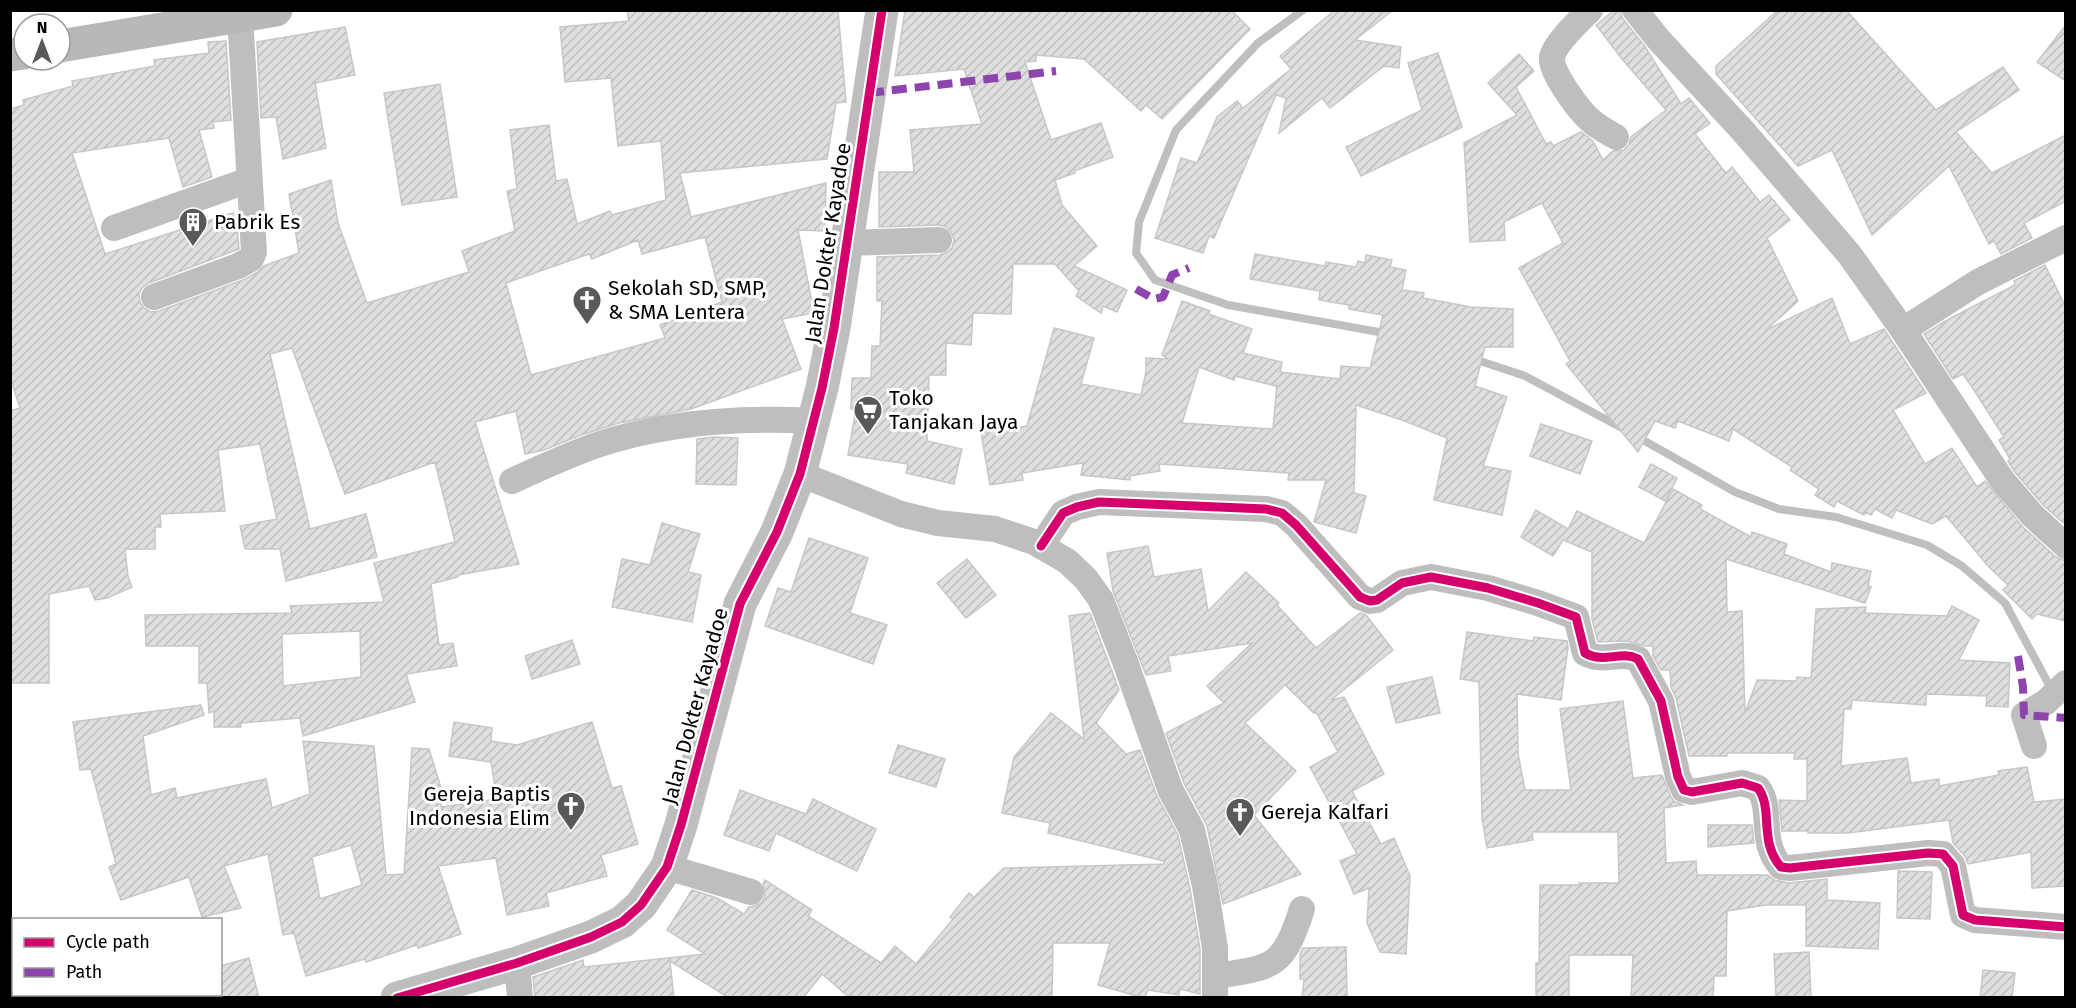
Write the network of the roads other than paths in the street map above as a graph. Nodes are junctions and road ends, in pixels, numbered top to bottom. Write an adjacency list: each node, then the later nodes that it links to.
1 (276, 10): 5 (main road)
2 (882, 10): 12 (street, Jalan Dokter Kayadoe)
3 (1590, 10): 7 (street)
4 (1635, 10): 14 (street)
5 (240, 16): 6 (main road); 8 (street)
6 (72, 44)
7 (1616, 137)
8 (249, 180): 9 (street); 13 (street)
9 (114, 228)
10 (2066, 238): 14 (street)
11 (939, 240): 12 (street)
12 (847, 243): 15 (street, Jalan Dokter Kayadoe)
13 (154, 297)
14 (1903, 330): 19 (street)
15 (814, 422): 16 (street, Jalan Dokter Kayadoe); 17 (street)
16 (800, 474): 18 (street); 22 (street, Jalan Dokter Kayadoe)
17 (512, 481)
18 (1041, 546): 25 (street); 27 (street)
19 (2066, 546)
20 (2066, 683): 21 (street)
21 (2034, 746)
22 (667, 867): 23 (street); 26 (street, Jalan Dokter Kayadoe)
23 (751, 891)
24 (1302, 909): 27 (street)
25 (2066, 927)
26 (517, 963): 28 (street, Jalan Dokter Kayadoe); 29 (street)
27 (1215, 987)
28 (397, 998)
29 (520, 998)

